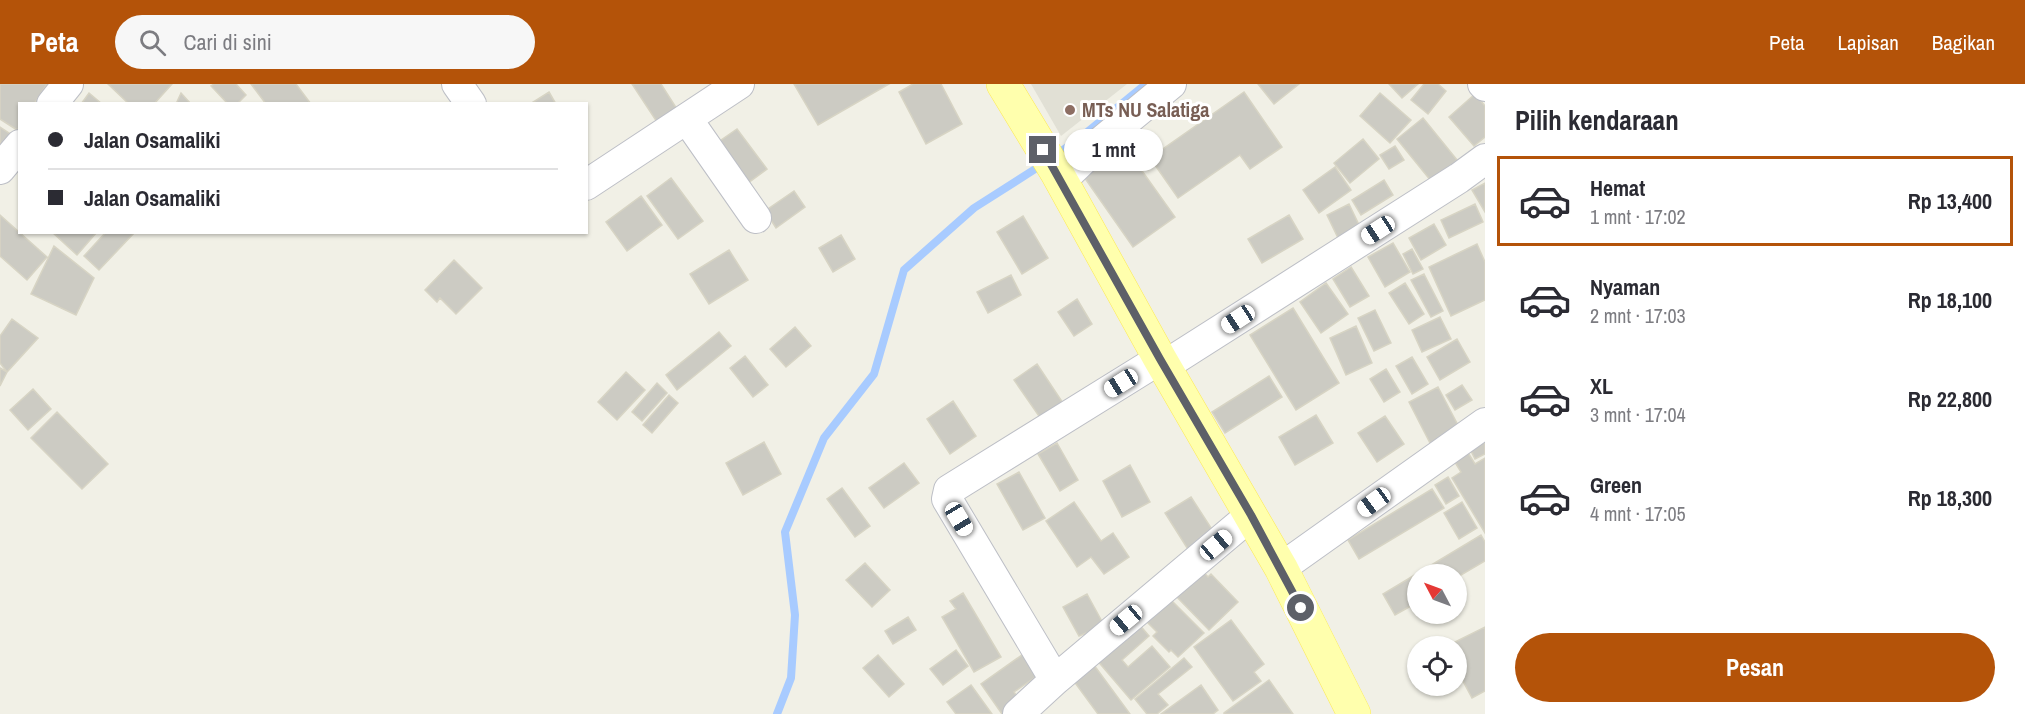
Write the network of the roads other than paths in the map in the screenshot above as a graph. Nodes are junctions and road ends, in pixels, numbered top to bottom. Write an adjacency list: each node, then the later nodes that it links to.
1 (68, 84): 6 (street)
2 (457, 84): 7 (street)
3 (739, 84): 8 (street)
4 (1003, 84): 11 (main road)
5 (1172, 84): 11 (street)
6 (54, 102)
7 (470, 102)
8 (687, 119): 13 (street); 14 (street)
9 (18, 147): 12 (street)
10 (1485, 159): 15 (street)
11 (1054, 168): 15 (main road)
12 (0, 169)
13 (588, 185)
14 (756, 218)
15 (1162, 363): 17 (main road); 19 (street)
16 (1485, 423): 18 (street)
17 (1251, 515): 18 (main road); 19 (street)
18 (1281, 568): 21 (main road)
19 (1055, 680): 20 (street)
20 (1018, 714)
21 (1354, 714)

